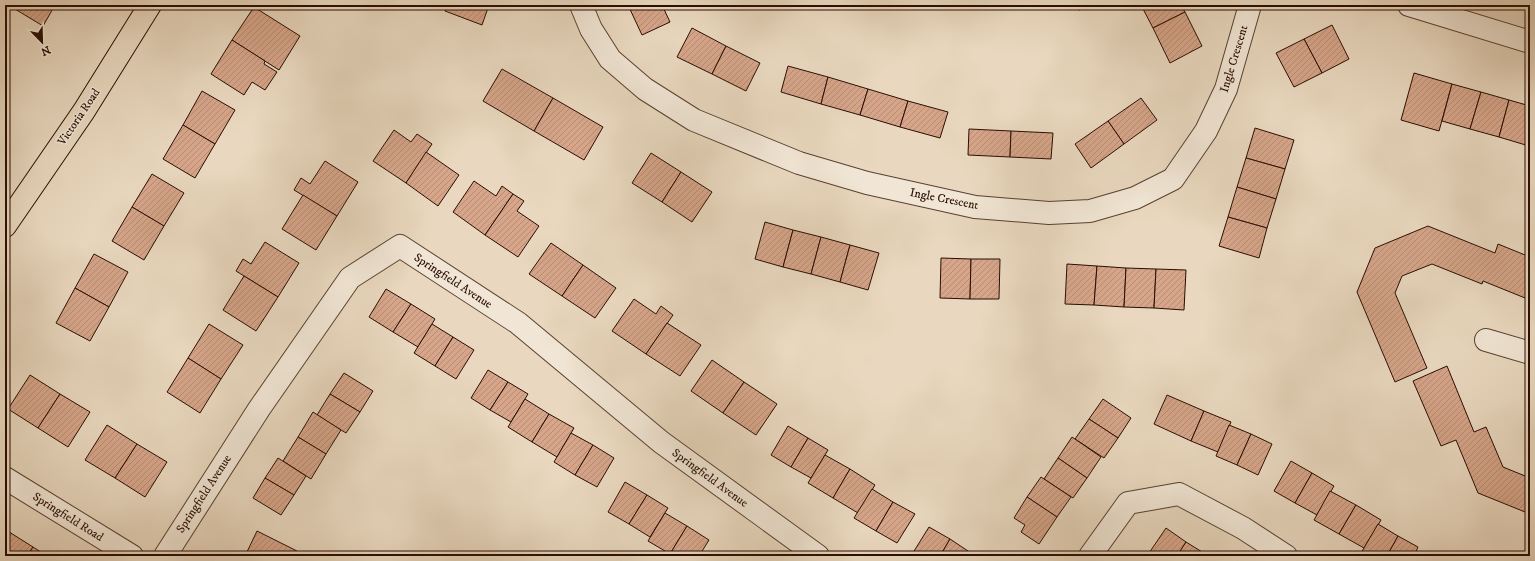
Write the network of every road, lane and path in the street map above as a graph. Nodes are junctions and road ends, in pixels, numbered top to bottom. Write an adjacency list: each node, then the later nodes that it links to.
1 (150, 5): 6 (main road, Victoria Road)
2 (581, 5): 3 (street, Ingle Crescent)
3 (1250, 5)
4 (1409, 5): 5 (street)
5 (1530, 42)
6 (5, 226)
7 (1486, 340): 8 (street)
8 (1530, 353)
9 (5, 478): 10 (street, Springfield Road)
10 (132, 556)
11 (165, 556): 12 (street, Springfield Avenue)
12 (818, 556)
13 (1090, 556): 14 (street)
14 (1286, 556)

